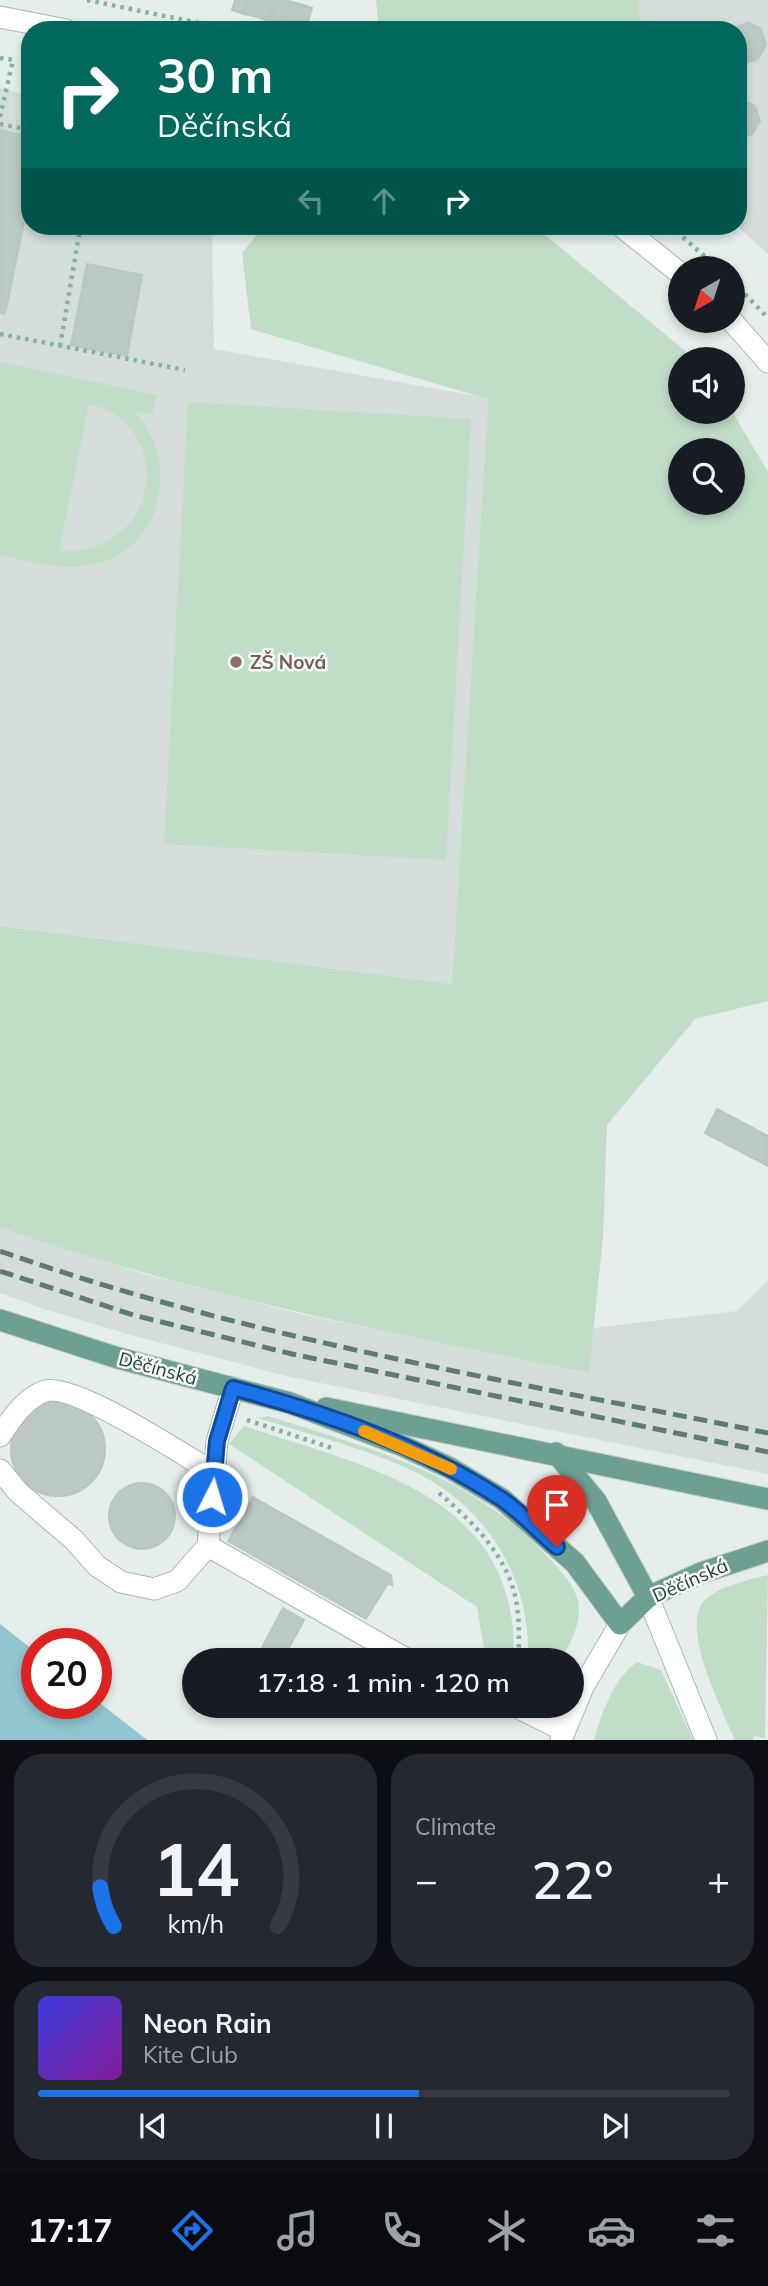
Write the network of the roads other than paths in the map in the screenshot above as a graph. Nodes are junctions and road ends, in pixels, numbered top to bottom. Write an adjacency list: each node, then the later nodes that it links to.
1 (0, 17): 2 (street)
2 (21, 21)
3 (632, 235): 4 (street)
4 (668, 264)
5 (742, 333): 6 (street)
6 (768, 362)
7 (0, 1320): 8 (main road, Děčínská)
8 (233, 1388): 9 (main road, Děčínská); 13 (street)
9 (290, 1403): 11 (main road); 18 (main road, Děčínská)
10 (0, 1436): 13 (street)
11 (556, 1453): 14 (main road); 17 (main road)
12 (0, 1470): 15 (street)
13 (214, 1473): 15 (street)
14 (768, 1499)
15 (208, 1546): 19 (street)
16 (768, 1551): 17 (main road, Děčínská)
17 (648, 1597): 18 (main road, Děčínská); 22 (street)
18 (620, 1624): 21 (street, Děčínská)
19 (387, 1648)
20 (534, 1718): 21 (street)
21 (562, 1735)
22 (706, 1740)

